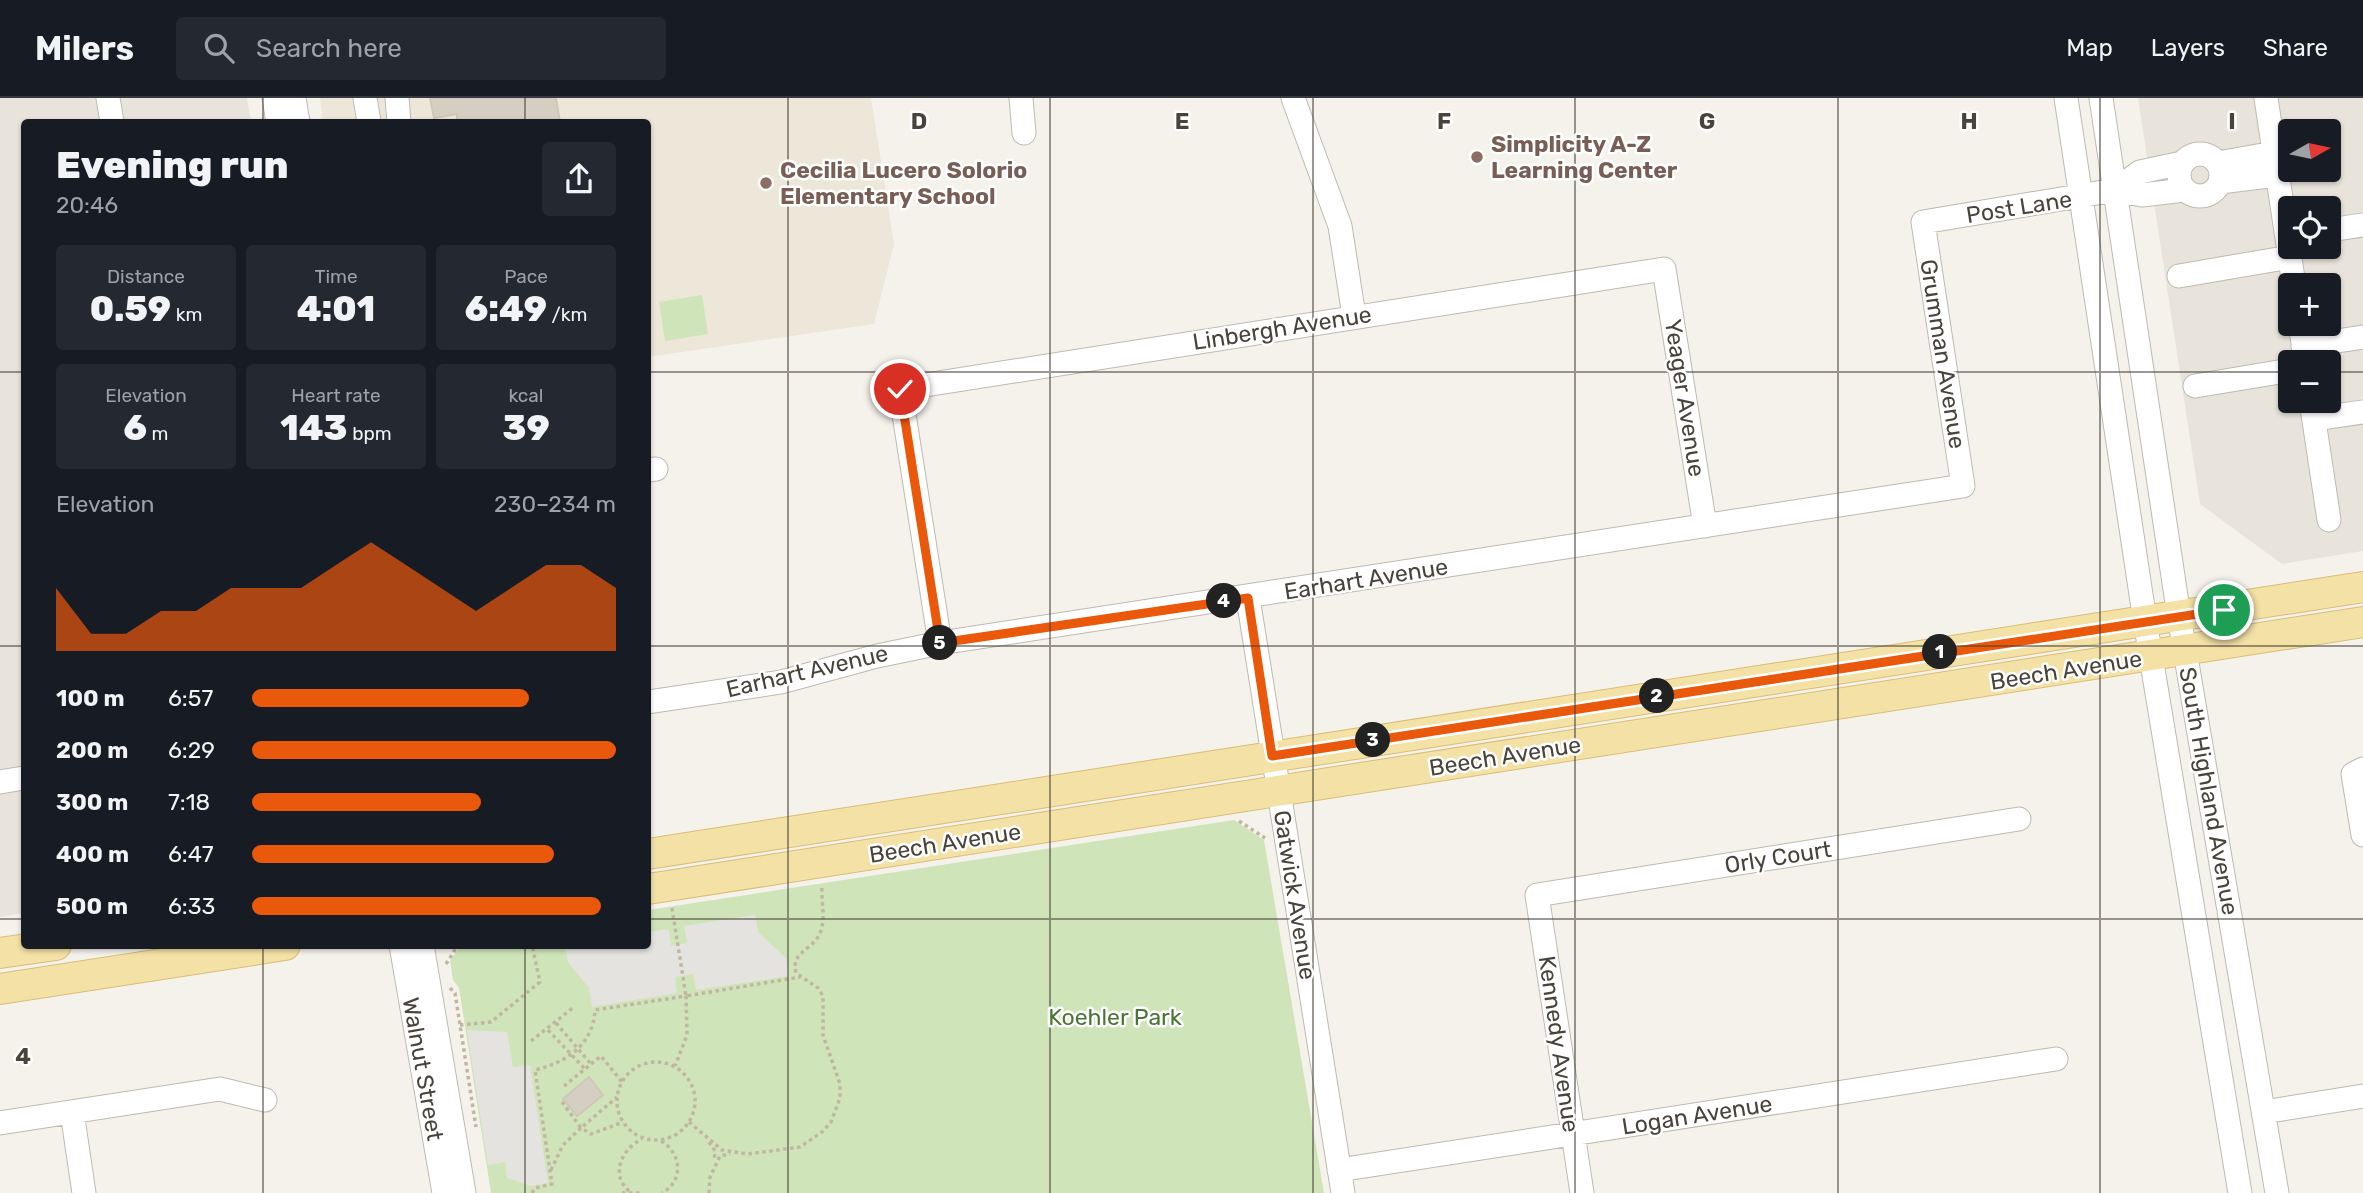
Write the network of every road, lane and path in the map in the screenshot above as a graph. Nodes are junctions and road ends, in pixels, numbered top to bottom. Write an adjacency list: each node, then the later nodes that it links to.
1 (108, 98): 11 (street)
2 (274, 98): 12 (street)
3 (294, 98): 13 (street)
4 (365, 98): 14 (street)
5 (397, 98): 15 (street)
6 (1021, 98): 16 (street)
7 (1293, 98): 30 (street)
8 (2066, 98): 23 (street, South Highland Avenue)
9 (2101, 98): 20 (street, South Highland Avenue)
10 (2266, 98): 18 (street)
11 (112, 119)
12 (278, 119)
13 (298, 119)
14 (368, 119)
15 (399, 119)
16 (1024, 133)
17 (2182, 163): 19 (street); 20 (street); 21 (street)
18 (2276, 164): 19 (street); 22 (street)
19 (2219, 172): 21 (street)
20 (2115, 190): 21 (street); 23 (street, Post Lane); 43 (street, South Highland Avenue)
21 (2185, 190)
22 (2281, 196)
23 (2081, 197): 24 (street, Post Lane); 44 (street, South Highland Avenue)
24 (1923, 222): 38 (street, Grumman Avenue)
25 (2363, 225): 26 (street)
26 (2341, 228)
27 (2278, 246): 29 (street)
28 (1664, 269): 30 (street, Linbergh Avenue); 40 (street, Yeager Avenue)
29 (2179, 276)
30 (1354, 316): 46 (street, Linbergh Avenue)
31 (2363, 337): 32 (street)
32 (2303, 344)
33 (2278, 372): 34 (street)
34 (2195, 386)
35 (2341, 411): 36 (street)
36 (2363, 412)
37 (2313, 413): 39 (street)
38 (1963, 486): 40 (street, Earhart Avenue)
39 (2329, 520)
40 (1705, 526): 42 (street, Earhart Avenue)
41 (2363, 587): 43 (main road, Beech Avenue)
42 (1248, 598): 46 (street, Earhart Avenue); 50 (street, Gatwick Avenue)
43 (2179, 616): 44 (main road, Beech Avenue); 47 (street, South Highland Avenue)
44 (2145, 621): 48 (street, South Highland Avenue); 50 (main road, Beech Avenue)
45 (2363, 622): 47 (main road, Beech Avenue)
46 (940, 643): 49 (street, Earhart Avenue)
47 (2185, 650): 48 (main road, Beech Avenue); 93 (street, South Highland Avenue)
48 (2152, 656): 54 (main road, Beech Avenue); 120 (street, South Highland Avenue)
49 (651, 702)
50 (1272, 756): 54 (street, Gatwick Avenue); 59 (main road, Beech Avenue)
51 (2358, 771): 57 (street)
52 (21, 778): 53 (street)
53 (0, 782)
54 (1278, 791): 62 (main road, Beech Avenue); 105 (street, Gatwick Avenue)
55 (1234, 818): 58 (path)
56 (2019, 819): 61 (street, Orly Court)
57 (2363, 835)
58 (1265, 839)
59 (651, 854)
60 (828, 881): 71 (path)
61 (1537, 895): 99 (street, Kennedy Avenue)
62 (659, 897): 74 (path)
63 (28, 949): 69 (main road)
64 (259, 949): 73 (main road)
65 (402, 949): 111 (street, Walnut Street)
66 (423, 949): 112 (street, Walnut Street)
67 (455, 949): 70 (path)
68 (533, 949): 77 (path)
69 (0, 953)
70 (447, 975)
71 (800, 977): 74 (path); 103 (path)
72 (448, 985): 77 (path)
73 (0, 989)
74 (686, 996): 80 (path); 84 (path)
75 (574, 1007): 76 (path)
76 (556, 1023): 78 (path); 80 (path)
77 (460, 1025): 97 (path)
78 (547, 1029): 79 (path); 81 (path)
79 (531, 1041)
80 (579, 1049): 81 (path); 83 (path)
81 (570, 1056): 85 (path); 106 (path)
82 (2056, 1059): 99 (street, Logan Avenue)
83 (591, 1064): 85 (path); 86 (path)
84 (675, 1066): 86 (path); 95 (path)
85 (585, 1069): 87 (path)
86 (622, 1082): 89 (path)
87 (564, 1086)
88 (2363, 1096): 93 (street)
89 (617, 1097): 94 (path); 98 (path)
90 (265, 1100): 92 (street)
91 (562, 1102): 98 (path)
92 (72, 1112): 96 (street); 110 (street)
93 (2264, 1112): 121 (street, South Highland Avenue)
94 (623, 1122): 98 (path); 100 (path)
95 (689, 1122): 101 (path); 102 (path)
96 (0, 1124)
97 (476, 1128)
98 (581, 1128): 106 (path)
99 (1572, 1134): 105 (street, Logan Avenue); 119 (street, Kennedy Avenue)
100 (642, 1139): 101 (path); 109 (path)
101 (660, 1140): 116 (path)
102 (708, 1141): 103 (path); 104 (path)
103 (734, 1154): 104 (path)
104 (714, 1164): 117 (path)
105 (1339, 1170): 118 (street, Gatwick Avenue)
106 (551, 1177): 107 (path)
107 (552, 1184): 108 (path); 113 (path)
108 (553, 1191)
109 (629, 1191): 114 (path); 115 (path)
110 (83, 1193)
111 (444, 1193)
112 (464, 1193)
113 (532, 1193)
114 (622, 1193)
115 (640, 1193)
116 (662, 1193)
117 (709, 1193)
118 (1343, 1193)
119 (1582, 1193)
120 (2240, 1193)
121 (2277, 1193)

